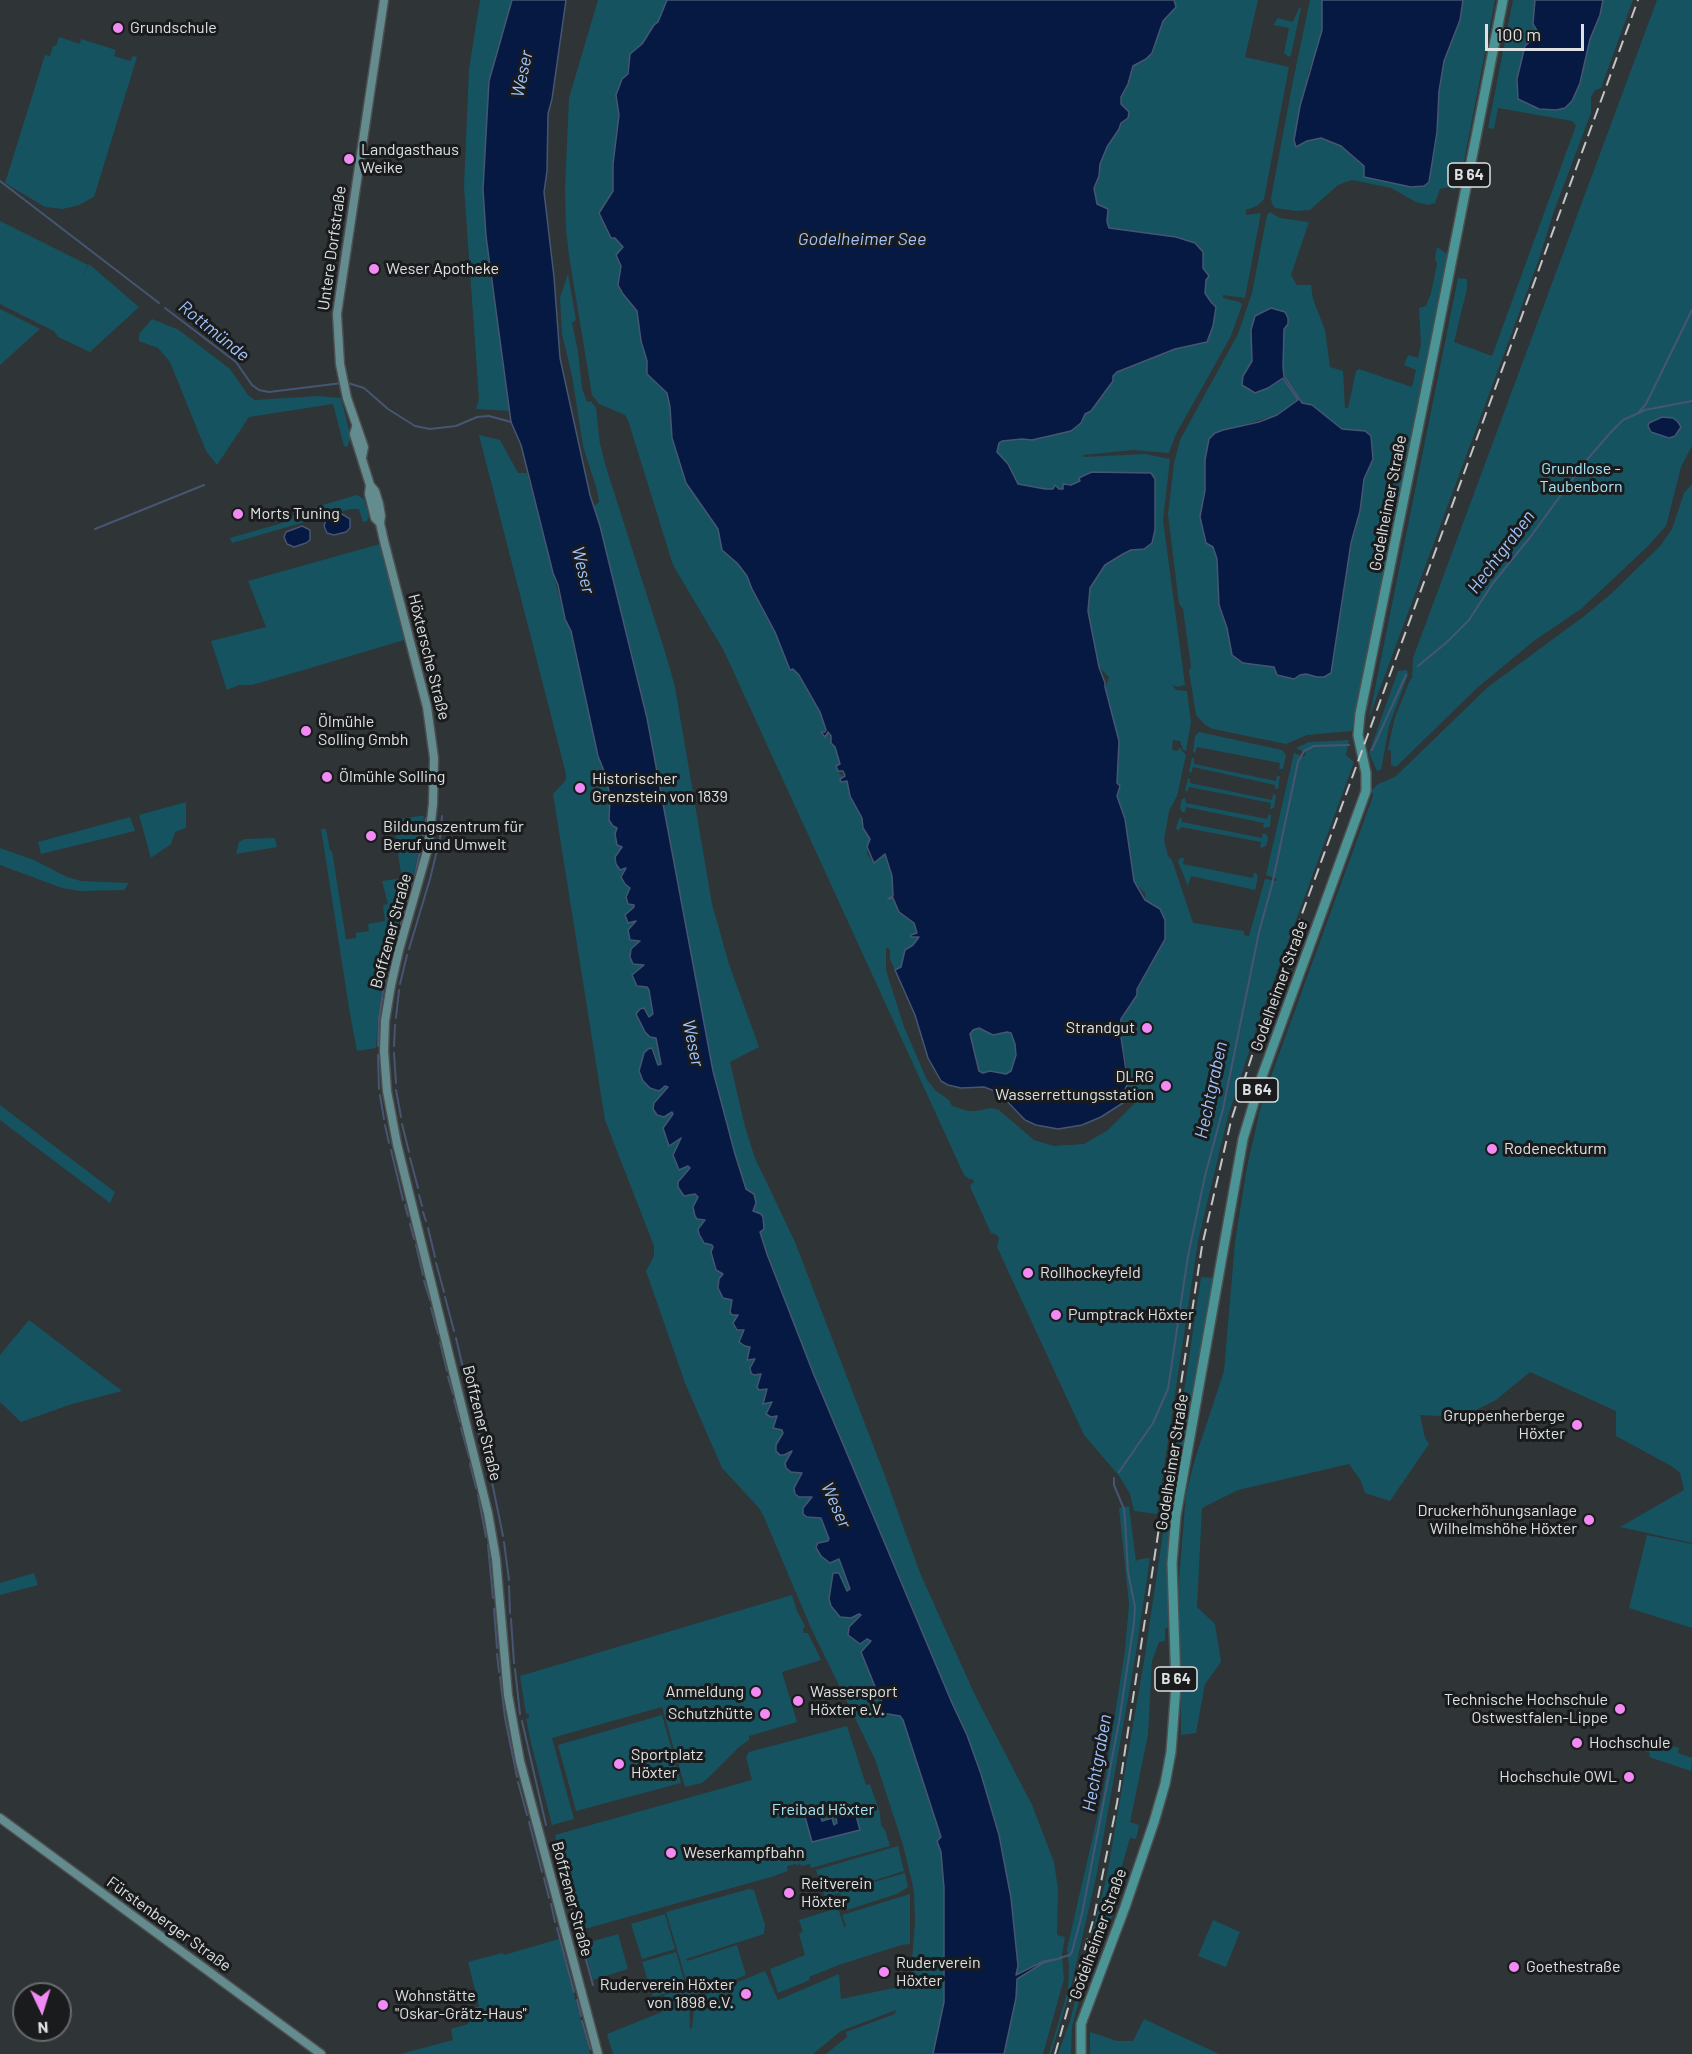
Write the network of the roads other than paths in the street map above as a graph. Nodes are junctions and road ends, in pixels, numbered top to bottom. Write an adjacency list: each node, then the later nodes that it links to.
1 (384, 0): 3 (street, Untere Dorfstraße)
2 (1503, 0): 8 (main road, Godelheimer Straße / B 64)
3 (361, 456): 4 (street, Höxtersche Straße)
4 (433, 800): 7 (street, Boffzener Straße)
5 (0, 1818): 6 (street, Fürstenberger Straße)
6 (321, 2054)
7 (598, 2054)
8 (1081, 2054)

